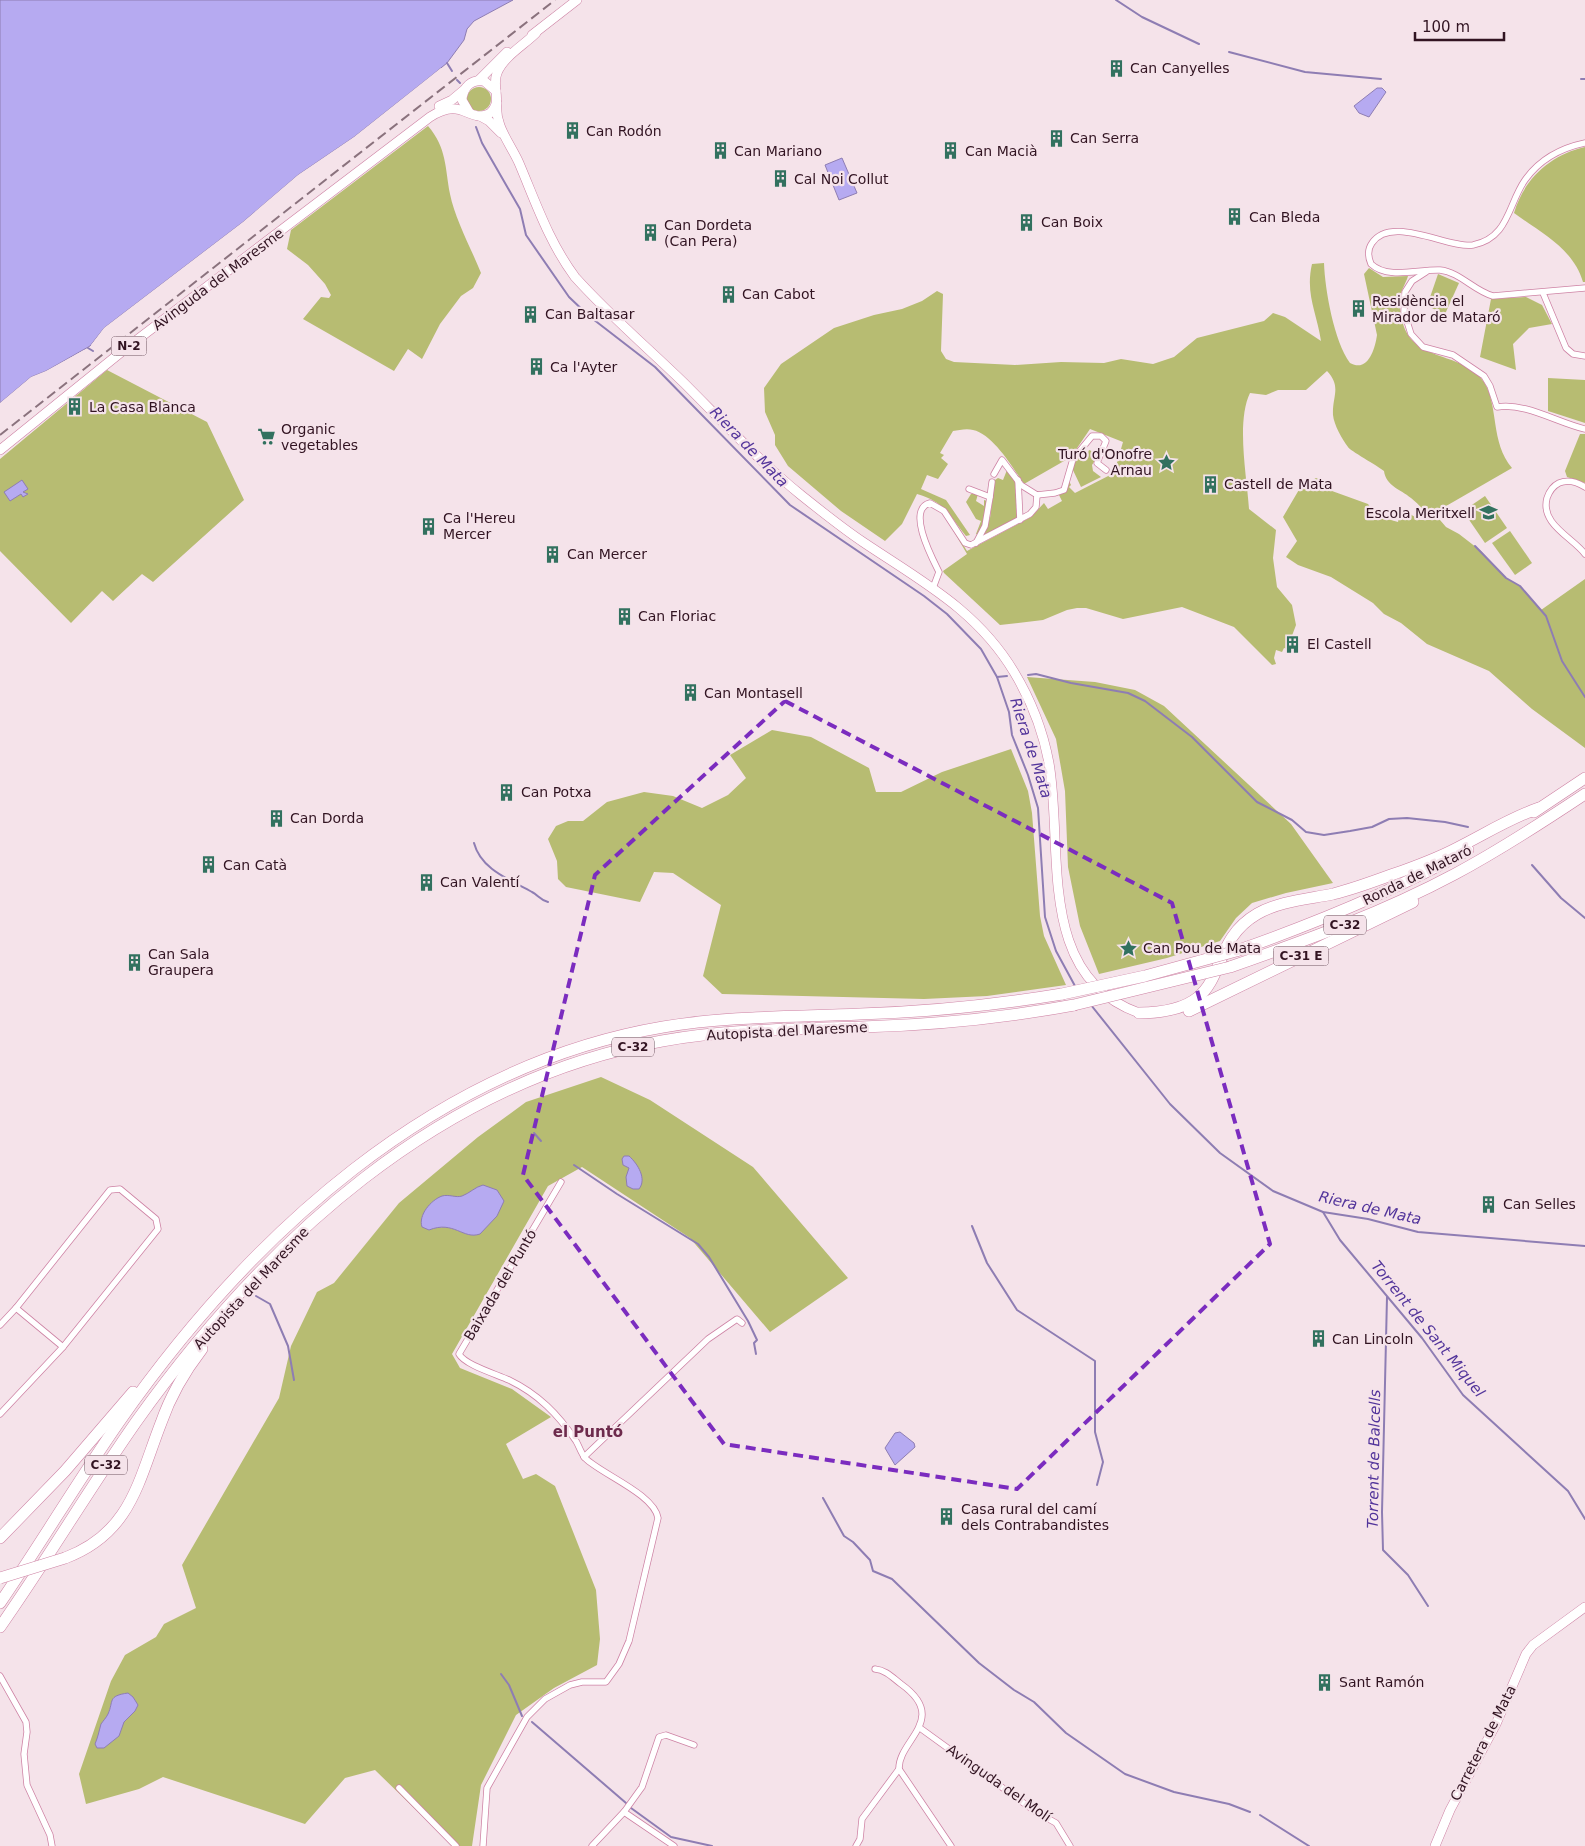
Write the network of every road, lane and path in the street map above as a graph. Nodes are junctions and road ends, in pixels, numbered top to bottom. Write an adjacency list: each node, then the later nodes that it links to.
1 (577, 0): 2 (main road, N-2)
2 (536, 32): 3 (main road, N-2); 5 (main road, N-2)
3 (479, 80): 4 (main road, N-2); 5 (main road)
4 (464, 90): 7 (main road); 11 (main road, Avinguda del Maresme / N-2)
5 (496, 91): 6 (main road, N-2)
6 (497, 103): 8 (main road); 9 (main road, C-31 E)
7 (469, 113): 8 (main road, N-2); 11 (main road, Avinguda del Maresme / N-2)
8 (480, 116): 9 (main road, C-31 E)
9 (505, 137): 29 (main road, C-31 E)
10 (1585, 143): 12 (street)
11 (390, 146): 17 (main road, Avinguda del Maresme / N-2)
12 (1430, 271): 14 (street); 16 (street)
13 (1585, 288): 14 (street)
14 (1543, 292): 15 (street)
15 (1585, 356)
16 (1585, 429)
17 (0, 450)
18 (1106, 470): 24 (street)
19 (994, 474): 20 (street)
20 (1018, 480): 24 (street); 26 (street)
21 (992, 482): 25 (street)
22 (1585, 487): 28 (street)
23 (969, 489): 25 (street)
24 (1037, 495): 26 (street)
25 (990, 497): 27 (street)
26 (1020, 520): 27 (street)
27 (976, 543): 29 (street)
28 (1585, 554)
29 (932, 588): 36 (main road, C-31 E)
30 (1585, 778): 32 (highway, Ronda de Mataró / C-32)
31 (1585, 794): 33 (highway, Ronda de Mataró / C-32)
32 (1539, 808): 34 (highway, Ronda de Mataró / C-32, bridge); 36 (highway, C-31 E)
33 (1455, 874): 35 (highway, Ronda de Mataró / C-32, bridge); 36 (highway, C-31 E)
34 (1062, 994): 40 (highway, Autopista del Maresme / C-32)
35 (1074, 1005): 38 (highway, Autopista del Maresme / C-32)
36 (1139, 1013)
37 (561, 1182): 45 (street, Baixada del Puntó)
38 (261, 1273): 47 (highway, C-32, bridge); 50 (highway, Autopista del Maresme / C-32)
39 (16, 1308): 42 (street); 43 (street); 43 (street)
40 (196, 1322): 46 (highway, C-32); 48 (highway, Autopista del Maresme / C-32)
41 (742, 1323): 45 (street)
42 (0, 1325)
43 (63, 1347): 44 (street)
44 (0, 1414)
45 (584, 1457): 60 (street, Baixada del Puntó)
46 (0, 1538)
47 (0, 1578)
48 (0, 1603)
49 (1585, 1608): 66 (main road, Carretera de Mata)
50 (0, 1627)
51 (875, 1669): 53 (street)
52 (0, 1676): 58 (street)
53 (920, 1728): 55 (street); 65 (street, Avinguda del Molí)
54 (694, 1746): 57 (street)
55 (899, 1769): 63 (street); 64 (street)
56 (399, 1788): 59 (street)
57 (624, 1812): 61 (street); 62 (street)
58 (52, 1846)
59 (456, 1846)
60 (482, 1846)
61 (592, 1846)
62 (674, 1846)
63 (856, 1846)
64 (951, 1846)
65 (1070, 1846)
66 (1435, 1846)

